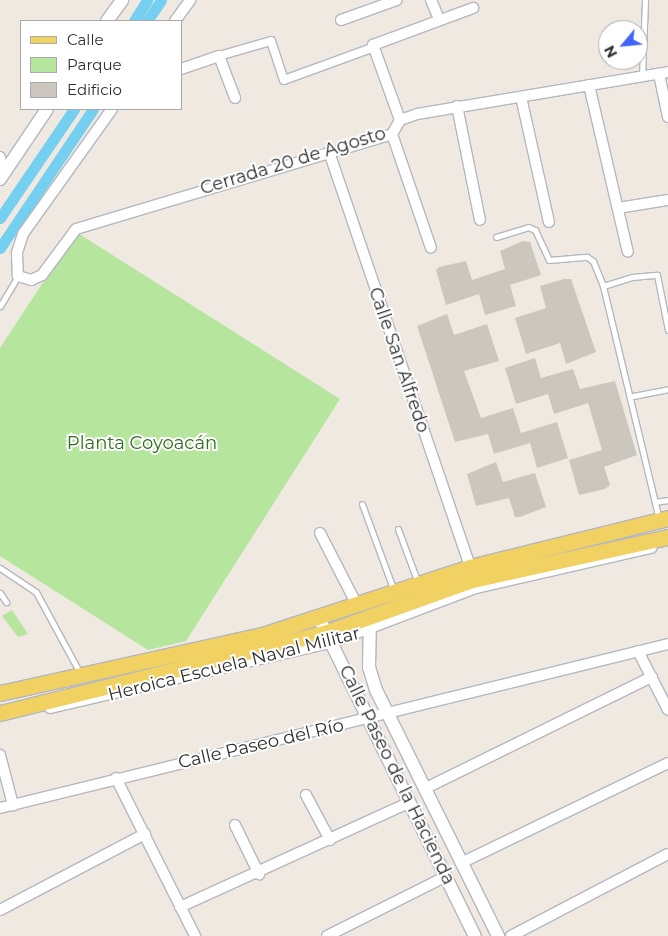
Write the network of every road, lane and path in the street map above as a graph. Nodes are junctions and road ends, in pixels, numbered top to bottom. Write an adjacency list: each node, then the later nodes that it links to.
1 (122, 0): 8 (street)
2 (190, 0): 9 (street)
3 (397, 0): 10 (street)
4 (431, 0): 7 (street)
5 (645, 0): 15 (lane)
6 (473, 8): 7 (street)
7 (439, 19): 11 (street)
8 (108, 20)
9 (176, 20)
10 (341, 20)
11 (376, 44): 12 (street); 23 (street)
12 (219, 56): 13 (street); 18 (street)
13 (182, 69)
14 (664, 73): 15 (street, Cerrada 20 de Agosto); 22 (street)
15 (642, 76): 16 (street, Cerrada 20 de Agosto)
16 (589, 85): 17 (street, Cerrada 20 de Agosto); 29 (street)
17 (521, 97): 19 (street, Cerrada 20 de Agosto); 31 (street)
18 (235, 98)
19 (457, 106): 23 (street, Cerrada 20 de Agosto); 30 (street)
20 (46, 110): 27 (street)
21 (111, 110): 35 (street)
22 (668, 117)
23 (400, 120): 24 (street, Cerrada 20 de Agosto)
24 (392, 134): 25 (street, Cerrada 20 de Agosto); 33 (street)
25 (329, 152): 35 (street, Cerrada 20 de Agosto); 49 (street, Calle San Alfredo)
26 (0, 157): 27 (street)
27 (1, 176)
28 (668, 200): 29 (street)
29 (618, 208): 34 (street)
30 (480, 220)
31 (550, 222)
32 (496, 237): 36 (lane)
33 (431, 248)
34 (628, 252)
35 (18, 276): 37 (lane)
36 (603, 286): 38 (lane); 40 (lane)
37 (0, 306)
38 (668, 330)
39 (668, 390): 40 (lane)
40 (633, 396): 42 (lane)
41 (668, 500): 42 (lane)
42 (656, 502): 44 (lane)
43 (362, 504): 52 (lane)
44 (664, 519): 49 (main road, Heroica Escuela Naval Militar)
45 (398, 529): 51 (lane)
46 (320, 533): 55 (street)
47 (668, 537): 57 (main road, Heroica Escuela Naval Militar)
48 (668, 544): 57 (street, Heroica Escuela Naval Militar)
49 (470, 567): 51 (main road, Heroica Escuela Naval Militar)
50 (0, 568): 61 (lane)
51 (418, 583): 52 (main road, Heroica Escuela Naval Militar)
52 (394, 591): 55 (main road, Heroica Escuela Naval Militar)
53 (0, 594): 54 (lane)
54 (6, 602)
55 (356, 603): 56 (main road, Heroica Escuela Naval Militar)
56 (318, 616): 58 (street, Calle Paseo de la Hacienda); 61 (main road, Heroica Escuela Naval Militar)
57 (370, 623): 58 (main road, Heroica Escuela Naval Militar); 66 (street, Calle Paseo de la Hacienda)
58 (330, 637): 65 (main road, Heroica Escuela Naval Militar); 67 (street, Calle Paseo de la Hacienda); 68 (street, Heroica Escuela Naval Militar)
59 (668, 644): 60 (street, Calle Paseo del Río)
60 (638, 652): 62 (street); 66 (street, Calle Paseo del Río)
61 (80, 673): 63 (main road, Heroica Escuela Naval Militar)
62 (652, 677): 64 (street); 72 (street)
63 (0, 693)
64 (668, 710)
65 (0, 713)
66 (387, 714): 67 (street, Calle Paseo del Río); 72 (street, Calle Paseo de la Hacienda)
67 (367, 719): 71 (street, Calle Paseo del Río); 74 (street, Calle Paseo de la Hacienda)
68 (0, 720)
69 (0, 755): 75 (street)
70 (668, 763): 83 (street)
71 (116, 778): 75 (street, Calle Paseo del Río); 78 (street)
72 (424, 789): 80 (street, Calle Paseo de la Hacienda)
73 (306, 795): 79 (street)
74 (408, 803): 79 (street); 82 (street, Calle Paseo de la Hacienda)
75 (13, 806): 76 (street, Calle Paseo del Río)
76 (0, 808)
77 (235, 825): 84 (street)
78 (145, 834): 88 (street); 89 (street)
79 (330, 840): 84 (street)
80 (452, 846): 82 (street); 83 (street, Calle Paseo de la Hacienda)
81 (668, 854): 94 (street)
82 (434, 855): 85 (street, Calle Paseo de la Hacienda)
83 (461, 863): 86 (street, Calle Paseo de la Hacienda)
84 (259, 874): 88 (street)
85 (446, 877): 87 (street, Calle Paseo de la Hacienda); 91 (street)
86 (474, 889): 87 (street); 93 (street, Calle Paseo de la Hacienda)
87 (456, 898): 92 (street, Calle Paseo de la Hacienda)
88 (180, 906): 90 (street)
89 (0, 910)
90 (195, 936)
91 (328, 936)
92 (475, 936)
93 (498, 936)
94 (511, 936)

